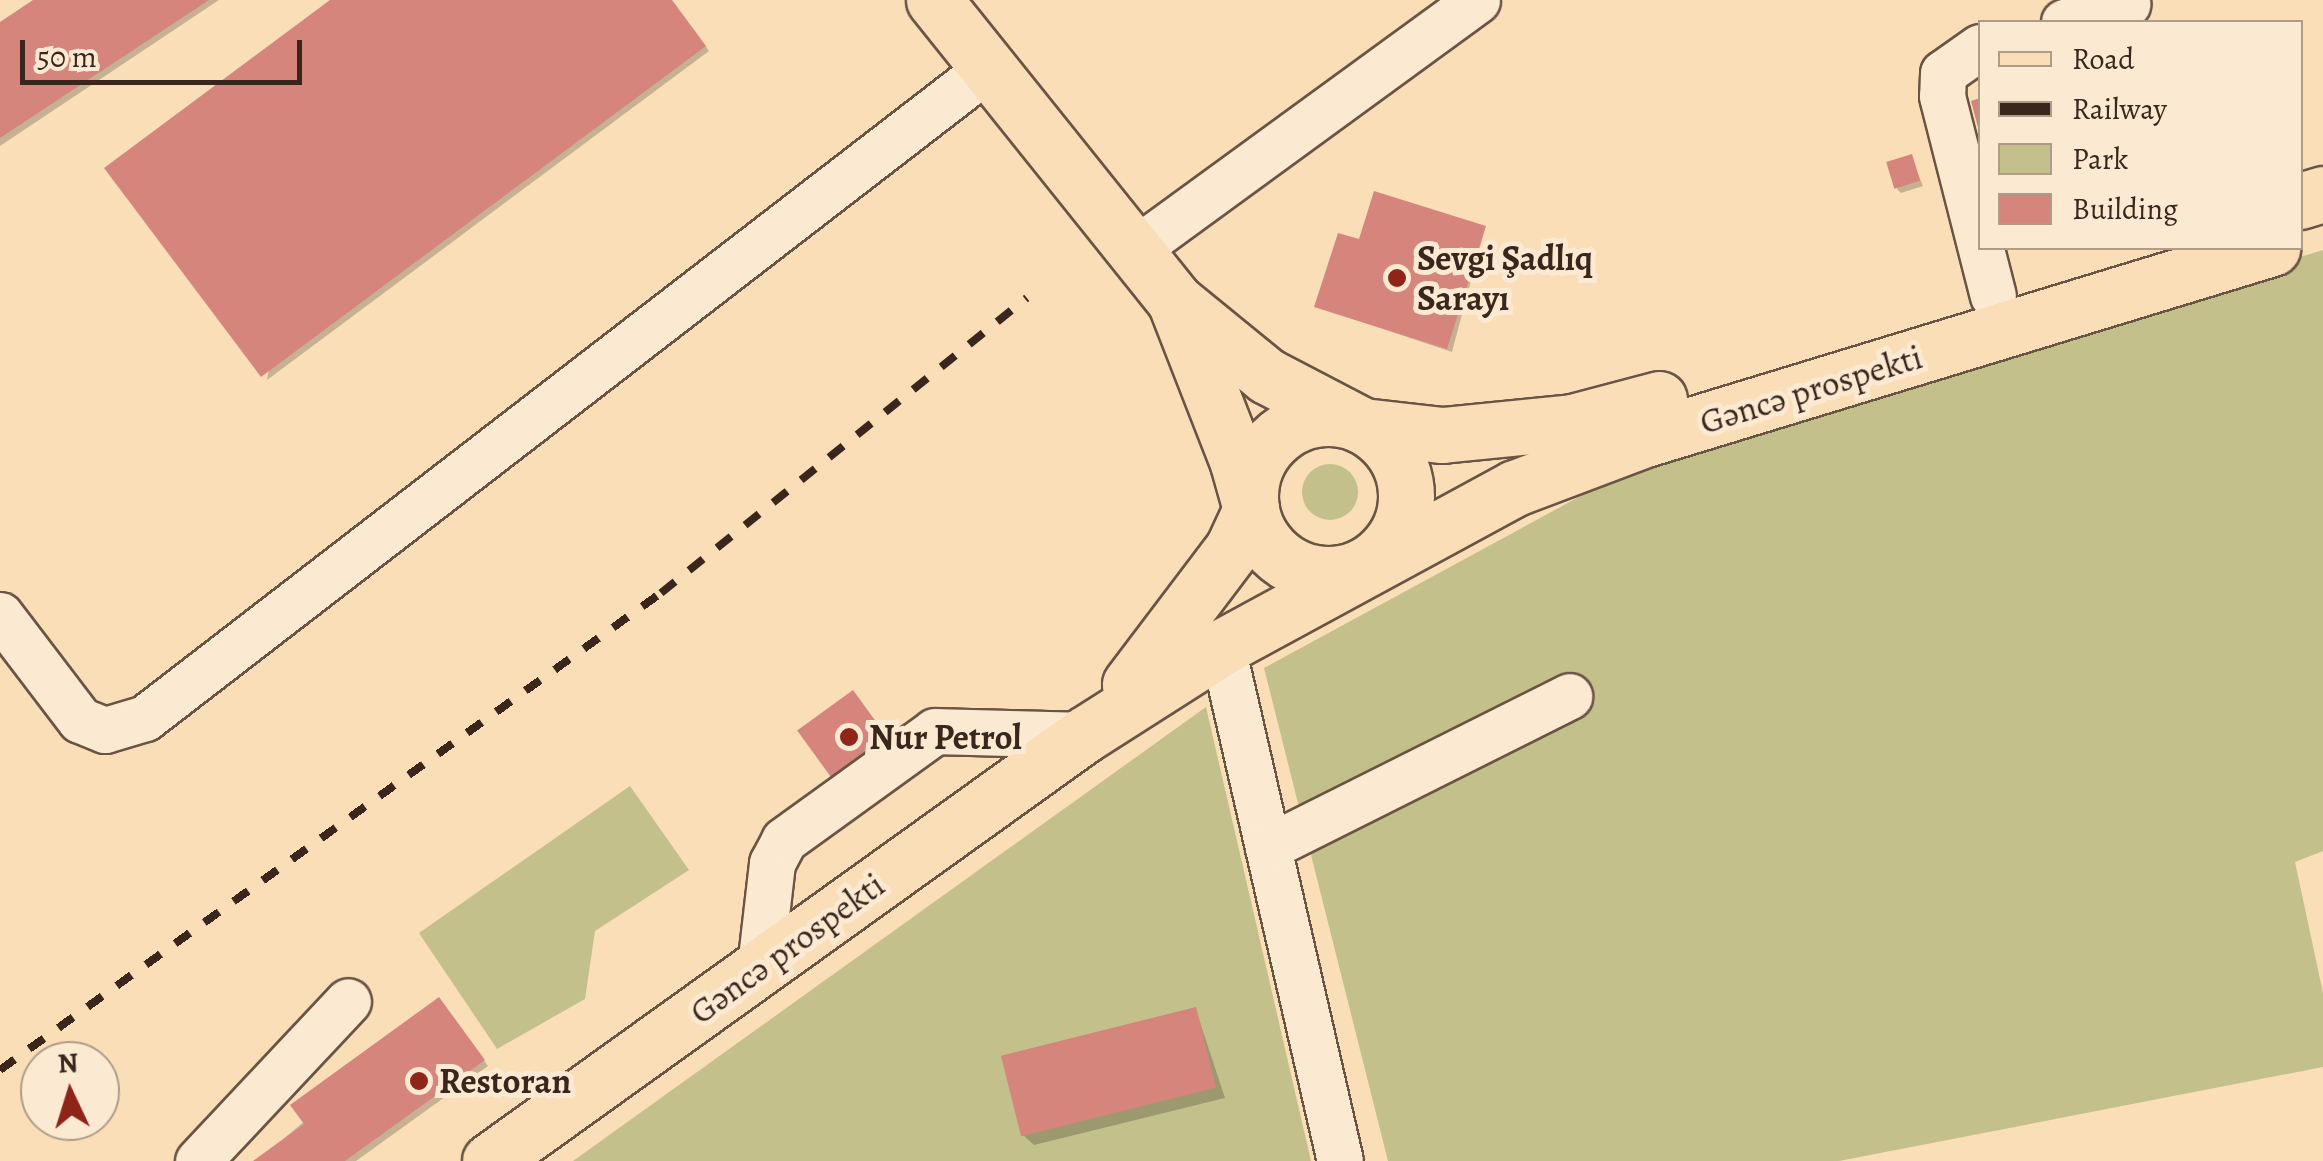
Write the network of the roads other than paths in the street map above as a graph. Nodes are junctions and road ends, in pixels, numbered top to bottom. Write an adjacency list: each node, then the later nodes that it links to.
1 (934, 0): 6 (main road)
2 (1478, 0): 8 (street)
3 (2127, 4): 4 (street)
4 (2071, 20)
5 (1978, 47): 7 (street)
6 (988, 68): 8 (main road); 17 (street)
7 (1978, 237)
8 (1136, 249): 13 (main road)
9 (1981, 250): 12 (street)
10 (2143, 250): 12 (main road, Gəncə prospekti)
11 (2265, 250): 16 (main road, Gəncə prospekti)
12 (1993, 296): 14 (main road, Gəncə prospekti)
13 (1175, 301): 14 (main road); 15 (main road)
14 (1363, 426): 15 (main road); 16 (main road)
15 (1250, 510): 16 (main road); 20 (main road)
16 (1364, 566): 18 (main road)
17 (0, 615)
18 (1222, 647): 20 (main road); 21 (street)
19 (1570, 696): 21 (street)
20 (1084, 734): 22 (main road, Gəncə prospekti); 22 (street)
21 (1268, 847): 26 (street)
22 (760, 967): 25 (main road, Gəncə prospekti)
23 (348, 1001): 24 (street)
24 (198, 1161)
25 (490, 1161)
26 (1340, 1161)

